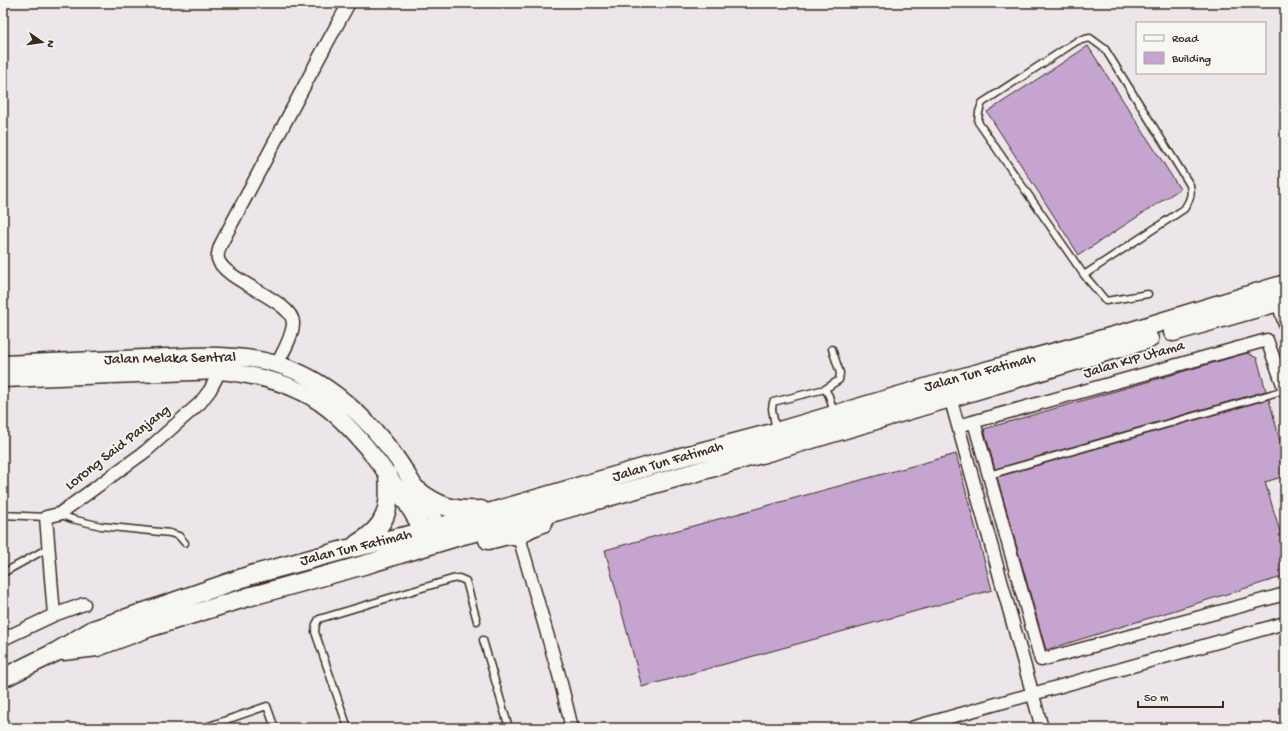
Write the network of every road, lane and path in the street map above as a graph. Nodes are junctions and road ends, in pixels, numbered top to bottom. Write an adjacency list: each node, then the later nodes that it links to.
1 (349, 3): 8 (street)
2 (1084, 275): 2 (lane); 4 (lane)
3 (1281, 293): 5 (street); 13 (main road, Jalan Tun Fatimah); 14 (main road, Jalan Tun Fatimah)
4 (1148, 294)
5 (1285, 324)
6 (832, 349): 11 (lane)
7 (3, 364): 8 (street, Jalan Melaka Sentral)
8 (277, 364): 20 (street, Jalan Melaka Sentral)
9 (220, 371): 10 (street, Jalan Melaka Sentral); 19 (street, Jalan Melaka Sentral); 23 (street, Lorong Said Panjang)
10 (3, 379)
11 (824, 389): 14 (lane); 17 (lane)
12 (1285, 390): 15 (street, Jalan KIP Utama); 18 (lane)
13 (950, 397): 16 (street); 22 (main road, Jalan Tun Fatimah)
14 (834, 414): 17 (main road, Jalan Tun Fatimah)
15 (974, 422): 16 (street, Jalan KIP Utama); 18 (street)
16 (958, 426): 42 (street)
17 (776, 432): 21 (main road, Jalan Tun Fatimah)
18 (989, 475): 33 (street)
19 (388, 476): 26 (street, Jalan Melaka Sentral); 30 (main road)
20 (417, 490): 21 (main road); 26 (street, Jalan Melaka Sentral)
21 (504, 508): 26 (main road, Jalan Tun Fatimah)
22 (558, 511): 26 (main road, Jalan Tun Fatimah); 27 (main road)
23 (58, 514): 25 (street, Lorong Said Panjang); 28 (lane)
24 (3, 515): 25 (lane)
25 (46, 517): 29 (street)
26 (435, 536): 30 (main road, Jalan Tun Fatimah); 31 (main road, Jalan Tun Fatimah)
27 (519, 537): 31 (main road); 47 (street)
28 (185, 543)
29 (48, 548): 32 (lane); 35 (street)
30 (348, 549): 40 (main road, Jalan Tun Fatimah)
31 (371, 563): 40 (main road, Jalan Tun Fatimah)
32 (3, 573)
33 (1285, 594)
34 (84, 604): 35 (street)
35 (54, 615): 38 (street)
36 (477, 621): 45 (lane)
37 (1285, 623): 42 (street)
38 (3, 639)
39 (483, 640): 46 (lane)
40 (56, 652): 41 (main road, Jalan Tun Fatimah)
41 (3, 678)
42 (1032, 694): 48 (street); 49 (street)
43 (203, 728): 44 (lane)
44 (275, 728)
45 (348, 728)
46 (509, 728)
47 (572, 728)
48 (911, 728)
49 (1042, 728)

